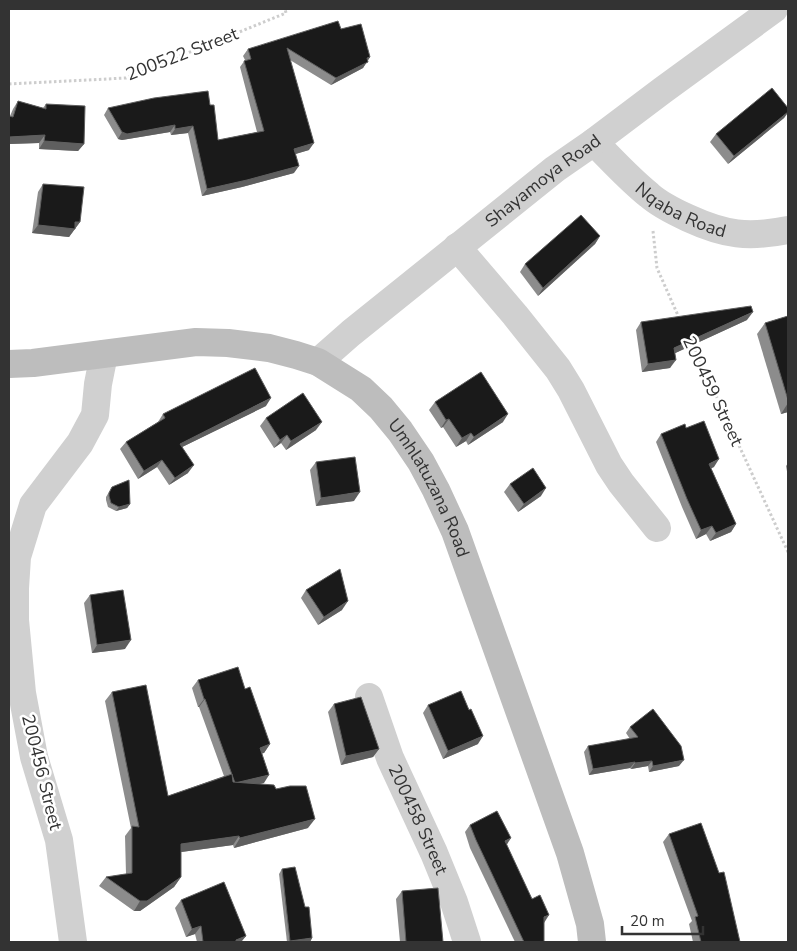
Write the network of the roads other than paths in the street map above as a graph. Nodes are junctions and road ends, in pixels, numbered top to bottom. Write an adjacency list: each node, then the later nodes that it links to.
1 (774, 9): 2 (street, Shayamoya Road)
2 (594, 142): 3 (street, Nqaba Road); 4 (street, Shayamoya Road)
3 (788, 230)
4 (457, 248): 6 (street, Shayamoya Road); 8 (street)
5 (104, 354): 6 (street, Umhlatuzana Road); 7 (street, Umhlatuzana Road); 10 (street, 200456 Street)
6 (318, 362): 12 (street, Umhlatuzana Road)
7 (9, 364)
8 (657, 528)
9 (369, 696): 11 (street, 200458 Street)
10 (73, 942)
11 (467, 942)
12 (592, 942)

